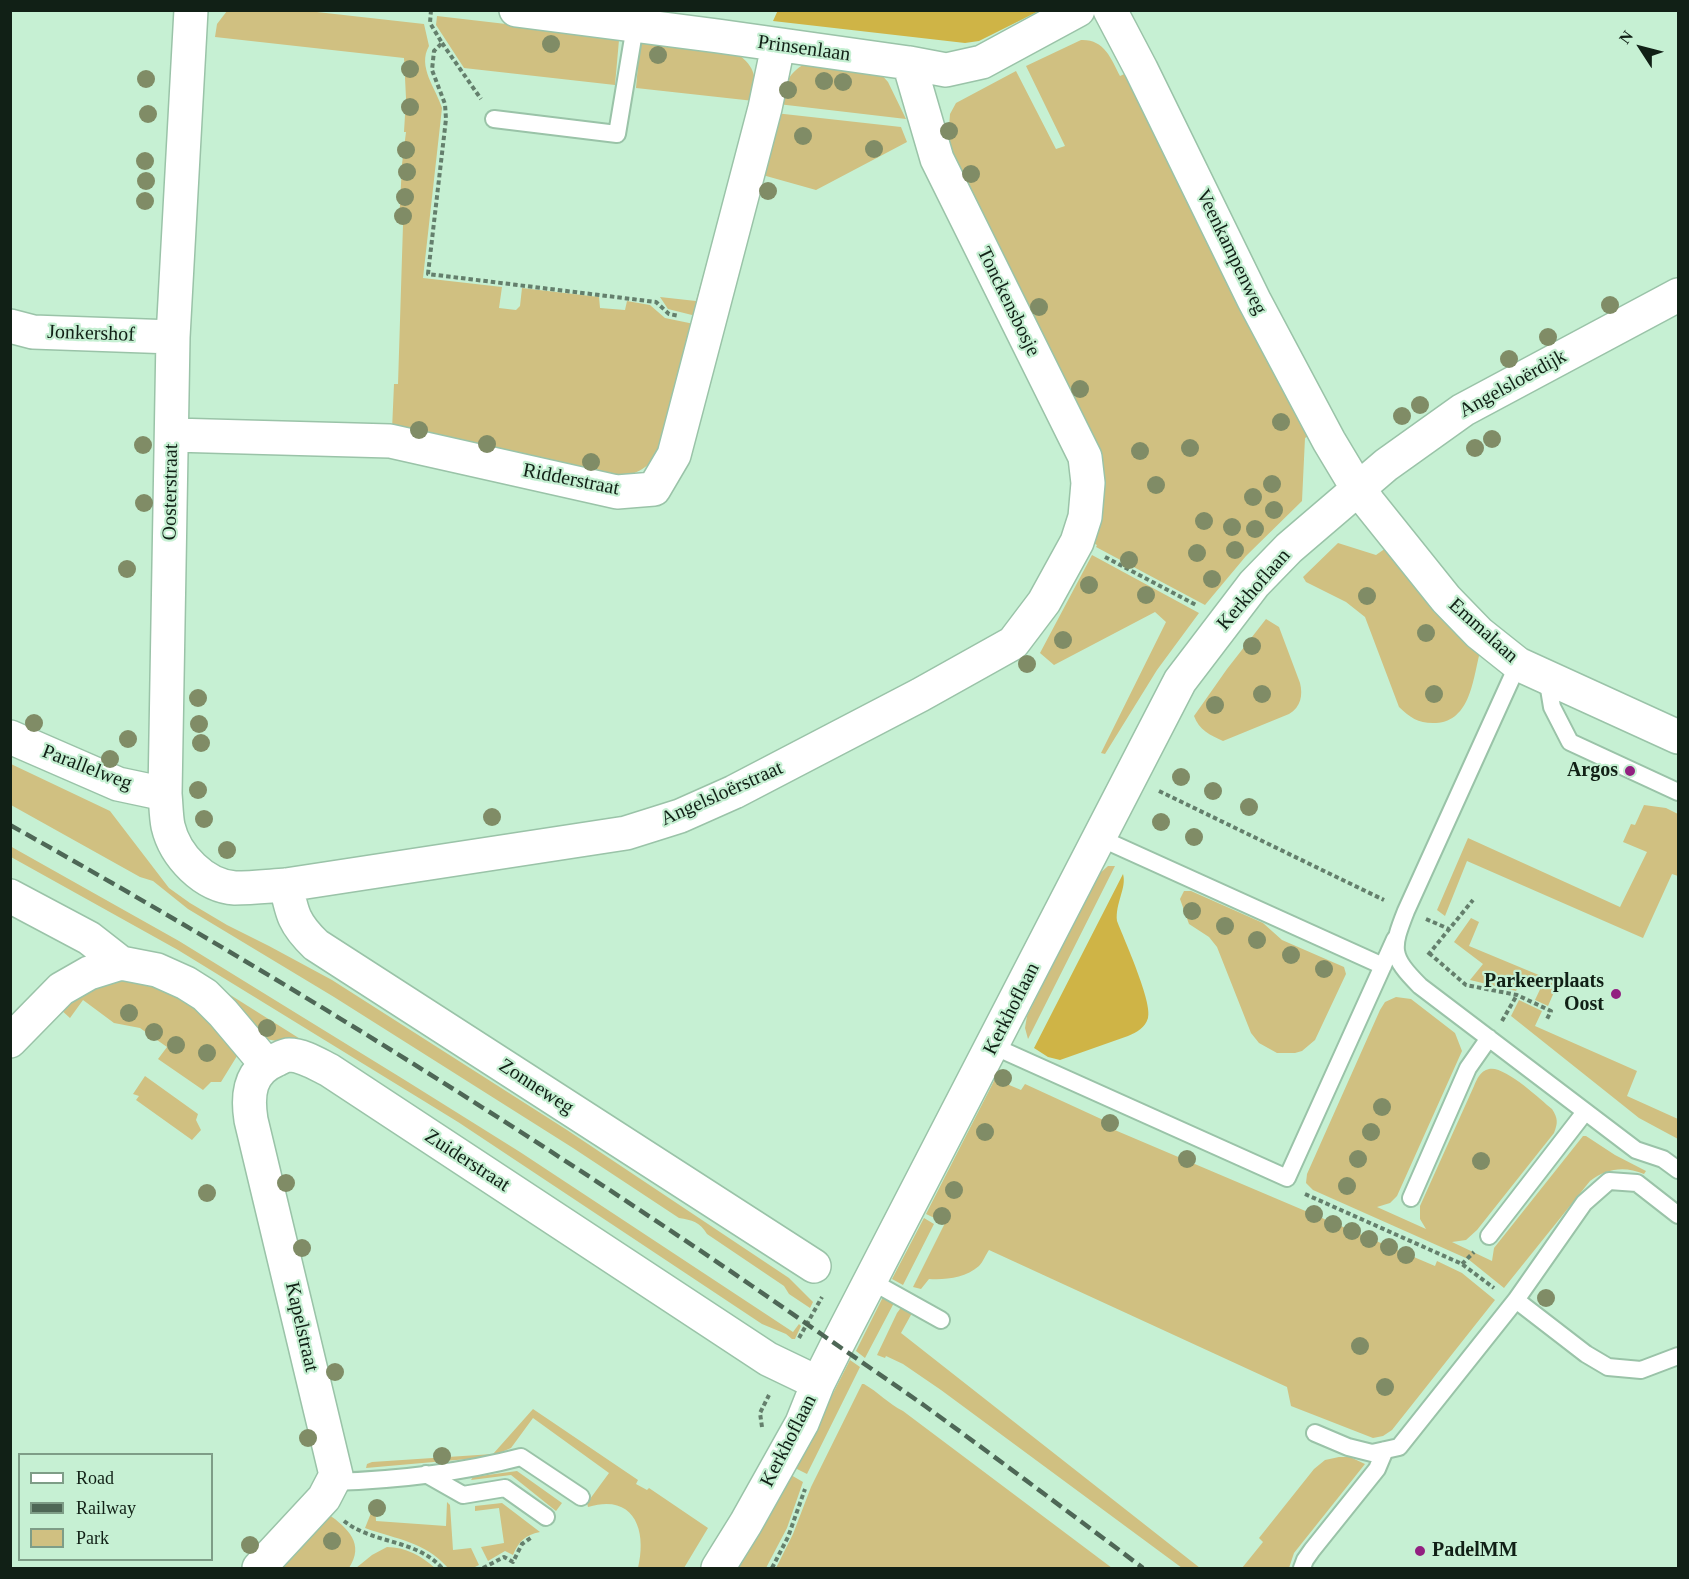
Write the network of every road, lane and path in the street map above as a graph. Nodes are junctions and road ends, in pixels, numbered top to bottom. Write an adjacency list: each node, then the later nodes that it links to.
1 (190, 10): 14 (street, Oosterstraat)
2 (431, 10): 7 (path)
3 (516, 10): 6 (street, Prinsenlaan)
4 (1078, 10): 9 (street, Prinsenlaan)
5 (1110, 10): 16 (street, Veenkampenweg)
6 (635, 26): 8 (street, Prinsenlaan); 10 (lane)
7 (442, 43): 10 (path); 12 (path)
8 (778, 46): 9 (street, Prinsenlaan); 12 (street, Ridderstraat)
9 (909, 63): 17 (street, Tonckensbosje)
10 (494, 119)
11 (1678, 295): 16 (street, Angelsloërdijk)
12 (709, 322): 15 (street, Ridderstraat)
13 (10, 326): 14 (street, Jonkershof)
14 (173, 337): 15 (street, Oosterstraat)
15 (172, 435): 24 (street, Oosterstraat)
16 (1358, 489): 18 (street, Kerkhoflaan); 19 (street, Emmalaan)
17 (1077, 542): 18 (path); 26 (street, Angelsloërstraat)
18 (1224, 624): 22 (street, Kerkhoflaan)
19 (1532, 671): 21 (street, Emmalaan); 23 (lane); 29 (lane)
20 (10, 737): 24 (street, Parallelweg)
21 (1678, 737)
22 (1131, 777): 25 (street, Kerkhoflaan); 29 (path)
23 (1678, 792)
24 (165, 794): 26 (street, Oosterstraat)
25 (1106, 840): 34 (lane); 39 (street, Kerkhoflaan)
26 (286, 885): 47 (street, Zonneweg)
27 (10, 896): 33 (street)
28 (1473, 900): 30 (path)
29 (1406, 911): 30 (path); 31 (lane)
30 (1449, 929): 32 (path)
31 (1395, 939): 34 (lane); 35 (lane)
32 (1429, 953): 35 (path); 36 (path)
33 (121, 963): 38 (street); 40 (street)
34 (1383, 966): 43 (lane)
35 (1410, 976): 37 (lane)
36 (1547, 1019)
37 (1489, 1038): 41 (lane); 44 (lane)
38 (10, 1041)
39 (993, 1046): 43 (lane); 48 (street, Kerkhoflaan)
40 (266, 1064): 52 (street, Zuiderstraat); 56 (street, Kapelstraat)
41 (1585, 1112): 42 (lane); 46 (lane)
42 (1678, 1170)
43 (1287, 1178): 49 (path)
44 (1411, 1198)
45 (1678, 1215): 49 (lane)
46 (1489, 1236)
47 (814, 1266)
48 (871, 1281): 50 (lane); 52 (street, Kerkhoflaan)
49 (1516, 1300): 51 (lane); 54 (lane)
50 (941, 1320)
51 (1678, 1356)
52 (818, 1383): 61 (street, Kerkhoflaan)
53 (1315, 1433): 54 (lane)
54 (1385, 1450): 62 (lane)
55 (426, 1474): 56 (lane); 57 (lane); 58 (lane)
56 (328, 1490): 59 (street); 60 (path)
57 (581, 1497)
58 (546, 1517)
59 (259, 1569)
60 (442, 1569)
61 (718, 1569)
62 (1302, 1569)

